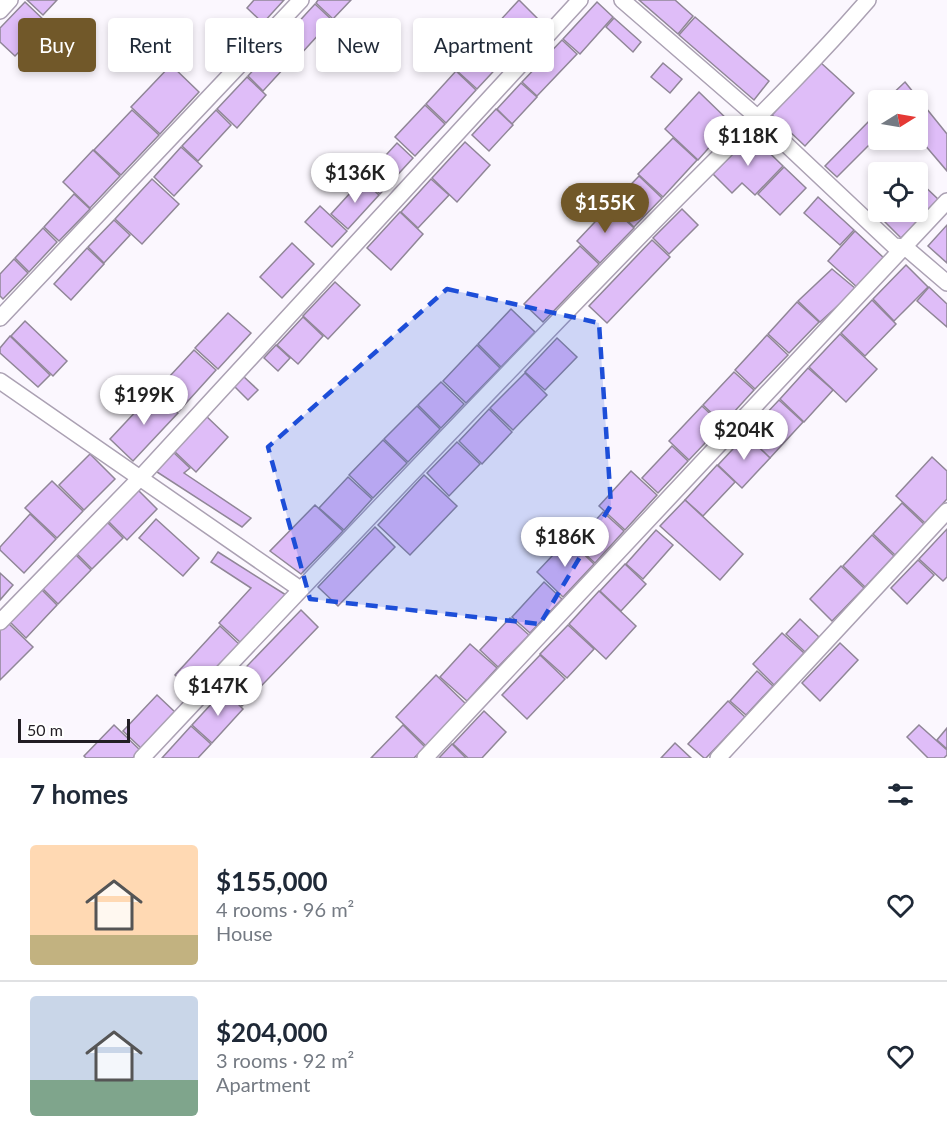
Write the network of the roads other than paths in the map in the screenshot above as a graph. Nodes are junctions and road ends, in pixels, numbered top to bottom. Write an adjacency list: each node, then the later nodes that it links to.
1 (10, 0): 6 (street)
2 (301, 0): 11 (street)
3 (580, 0): 13 (street)
4 (622, 0): 7 (street)
5 (868, 0): 7 (street)
6 (0, 11)
7 (757, 117): 9 (street); 15 (street)
8 (947, 201): 9 (street)
9 (905, 247): 10 (street); 18 (street)
10 (947, 283)
11 (0, 318)
12 (0, 381): 13 (street)
13 (140, 478): 15 (street); 16 (street)
14 (947, 511): 19 (street)
15 (300, 589): 17 (street)
16 (0, 622)
17 (142, 758)
18 (425, 758)
19 (717, 758)

